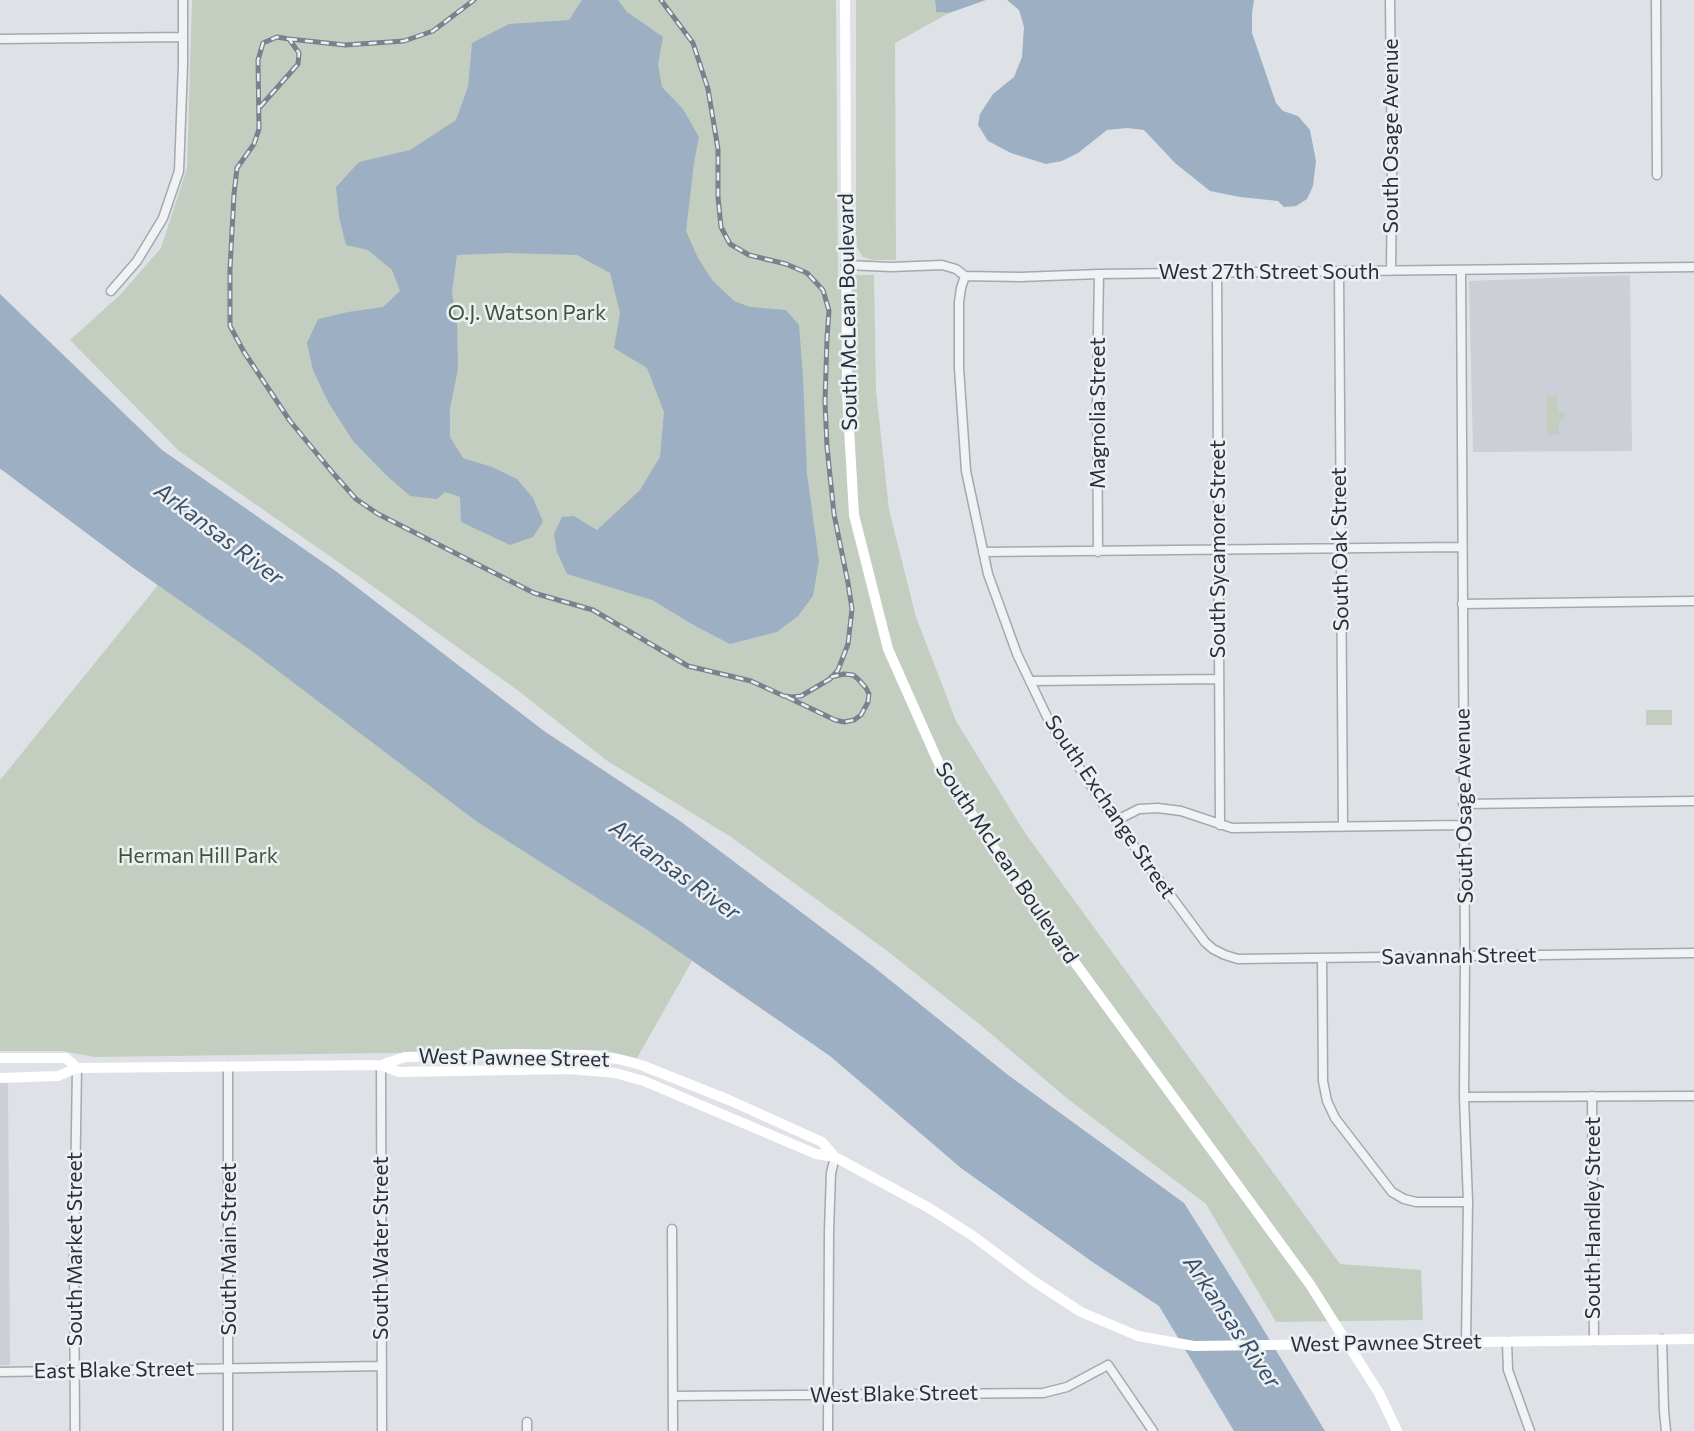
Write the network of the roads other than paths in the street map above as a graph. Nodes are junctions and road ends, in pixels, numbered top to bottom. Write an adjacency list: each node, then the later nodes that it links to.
1 (183, 0): 5 (street)
2 (845, 0): 8 (main road, South McLean Boulevard)
3 (1390, 0): 11 (street, South Osage Avenue)
4 (1656, 0): 7 (street)
5 (183, 37): 6 (street); 16 (street)
6 (0, 39)
7 (1657, 175)
8 (846, 265): 15 (street, West 27th Street South); 52 (main road, South McLean Boulevard)
9 (1694, 267): 10 (street, West 27th Street South)
10 (1461, 270): 11 (street, West 27th Street South); 17 (street, South Osage Avenue)
11 (1391, 271): 12 (street, West 27th Street South)
12 (1339, 272): 13 (street, West 27th Street South); 18 (street, South Oak Street)
13 (1217, 273): 14 (street, West 27th Street South); 19 (street, South Sycamore Street)
14 (1099, 274): 15 (street, West 27th Street South); 21 (street, Magnolia Street)
15 (965, 276): 20 (street, South Exchange Street)
16 (111, 291)
17 (1462, 547): 18 (street); 23 (street, South Osage Avenue)
18 (1340, 549): 19 (street); 31 (street, South Oak Street)
19 (1218, 551): 21 (street); 24 (street, South Sycamore Street)
20 (983, 552): 21 (street); 25 (street, South Exchange Street)
21 (1098, 552)
22 (1694, 601): 23 (street)
23 (1462, 604): 27 (street, South Osage Avenue)
24 (1219, 679): 25 (street); 29 (street, South Sycamore Street)
25 (1030, 681): 28 (street, South Exchange Street)
26 (1694, 801): 27 (street)
27 (1463, 804): 30 (street, South Osage Avenue)
28 (1115, 821): 29 (street); 33 (street, South Exchange Street)
29 (1220, 825): 31 (street)
30 (1464, 825): 31 (street); 34 (street, South Osage Avenue)
31 (1343, 827)
32 (1694, 953): 34 (street, Savannah Street)
33 (1225, 956): 35 (street, Savannah Street)
34 (1465, 956): 35 (street, Savannah Street); 43 (street, South Osage Avenue)
35 (1322, 958): 45 (street)
36 (0, 1058): 39 (main road)
37 (381, 1065): 38 (main road, West Pawnee Street); 44 (main road, West Pawnee Street); 44 (main road, West Pawnee Street); 53 (street, South Water Street)
38 (228, 1067): 39 (main road, West Pawnee Street); 54 (street, South Main Street)
39 (77, 1068): 40 (main road); 56 (street, South Market Street)
40 (0, 1078)
41 (1592, 1096): 42 (street); 43 (street); 49 (street, South Handley Street)
42 (1694, 1096)
43 (1464, 1097): 45 (street, South Osage Avenue)
44 (835, 1157): 52 (main road, West Pawnee Street); 57 (street)
45 (1468, 1202): 51 (street, South Osage Avenue)
46 (672, 1229): 58 (street)
47 (1662, 1339): 48 (main road, West Pawnee Street); 49 (main road, West Pawnee Street); 67 (street)
48 (1694, 1339)
49 (1594, 1340): 50 (main road, West Pawnee Street)
50 (1507, 1342): 51 (main road, West Pawnee Street); 66 (street)
51 (1466, 1343): 52 (main road, West Pawnee Street)
52 (1348, 1344): 65 (main road, South McLean Boulevard)
53 (382, 1366): 54 (street); 61 (street, South Water Street)
54 (228, 1369): 56 (street, East Blake Street); 60 (street, South Main Street)
55 (0, 1371): 56 (street, East Blake Street)
56 (75, 1371): 59 (street, South Market Street)
57 (828, 1395): 58 (street, West Blake Street); 63 (street); 64 (street, West Blake Street)
58 (673, 1396): 62 (street)
59 (75, 1431)
60 (228, 1431)
61 (382, 1431)
62 (673, 1431)
63 (828, 1431)
64 (1153, 1431)
65 (1397, 1431)
66 (1530, 1431)
67 (1666, 1431)

